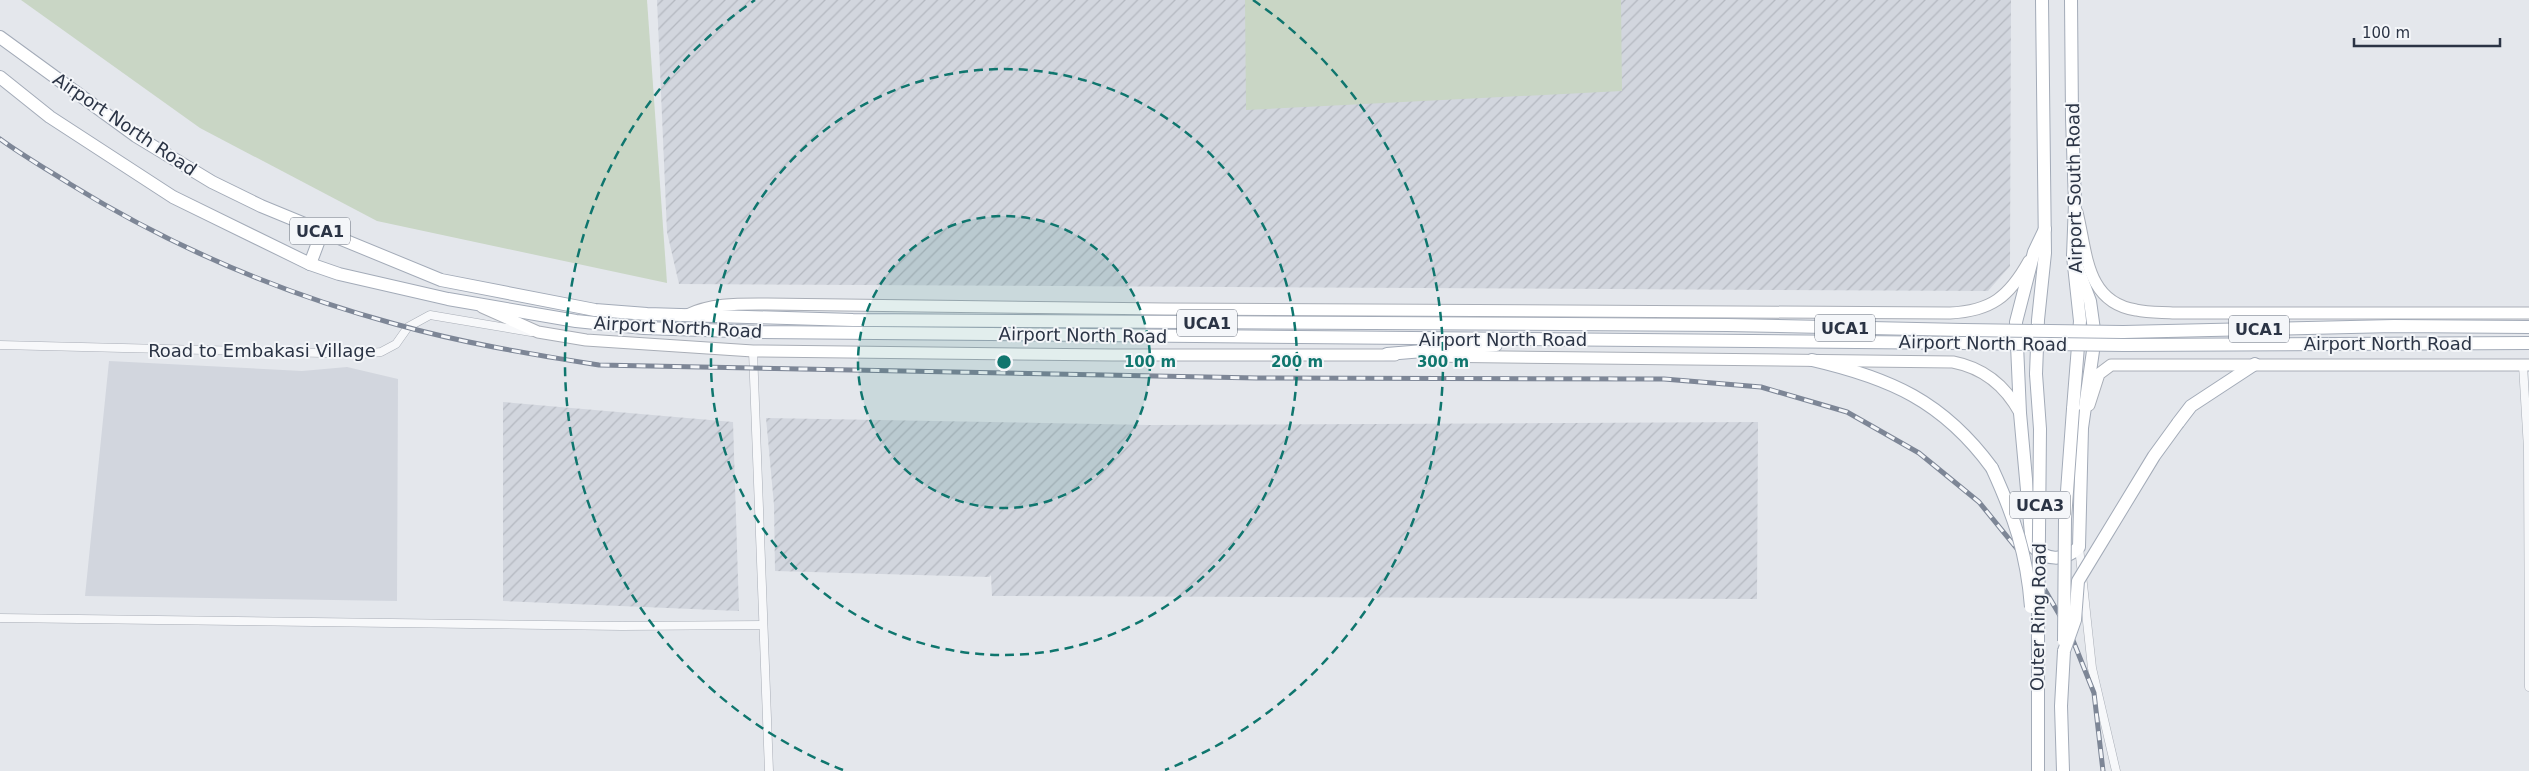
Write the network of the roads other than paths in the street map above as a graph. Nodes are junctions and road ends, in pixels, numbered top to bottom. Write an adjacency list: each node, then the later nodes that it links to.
1 (2042, 0): 6 (main road, Airport South Road / UCA3)
2 (2072, 0): 5 (main road, Airport South Road)
3 (0, 36): 7 (main road, Airport North Road / UCA1)
4 (0, 77): 10 (main road, Airport North Road / UCA1)
5 (2075, 203): 9 (main road, Airport South Road / UCA3); 12 (main road, Airport North Road / UCA1)
6 (2045, 229): 8 (main road); 24 (main road, Airport South Road / UCA3)
7 (322, 232): 10 (main road); 13 (main road, Airport North Road / UCA1)
8 (2034, 252): 13 (main road, Airport North Road / UCA1); 26 (main road)
9 (2073, 256): 25 (main road, Airport South Road / UCA3); 27 (main road)
10 (310, 264): 11 (main road, Airport North Road / UCA1)
11 (479, 305): 15 (main road, Airport North Road / UCA1); 16 (main road, Airport North Road / UCA1)
12 (2529, 313)
13 (685, 315): 14 (main road, Airport North Road / UCA1, bridge)
14 (2529, 327)
15 (538, 332): 18 (street, Road to Embakasi Village); 19 (main road, Airport North Road / UCA1)
16 (1528, 339): 17 (main road, Airport North Road / UCA1, bridge); 20 (main road)
17 (2529, 342)
18 (0, 345)
19 (753, 351): 20 (main road, Airport North Road / UCA1); 31 (street)
20 (1387, 354): 21 (main road, Airport North Road / UCA1)
21 (1812, 360): 26 (main road, Airport North Road / UCA1); 32 (main road, bridge)
22 (2255, 364): 23 (main road, Airport North Road / UCA1); 27 (main road, Airport North Road / UCA1); 33 (main road, bridge)
23 (2526, 365): 28 (street)
24 (2036, 374): 32 (main road, Outer Ring Road / UCA3, bridge)
25 (2075, 376): 33 (main road, Outer Ring Road / UCA3, bridge)
26 (2020, 413): 29 (main road)
27 (2082, 428): 29 (main road, UCA1)
28 (2529, 449): 34 (street)
29 (2079, 548): 38 (street)
30 (0, 618): 31 (street)
31 (763, 625): 35 (street)
32 (2038, 636): 36 (main road, Outer Ring Road / UCA3)
33 (2064, 651): 37 (main road, Outer Ring Road / UCA3)
34 (2529, 688)
35 (769, 771)
36 (2038, 771)
37 (2063, 771)
38 (2116, 771)

